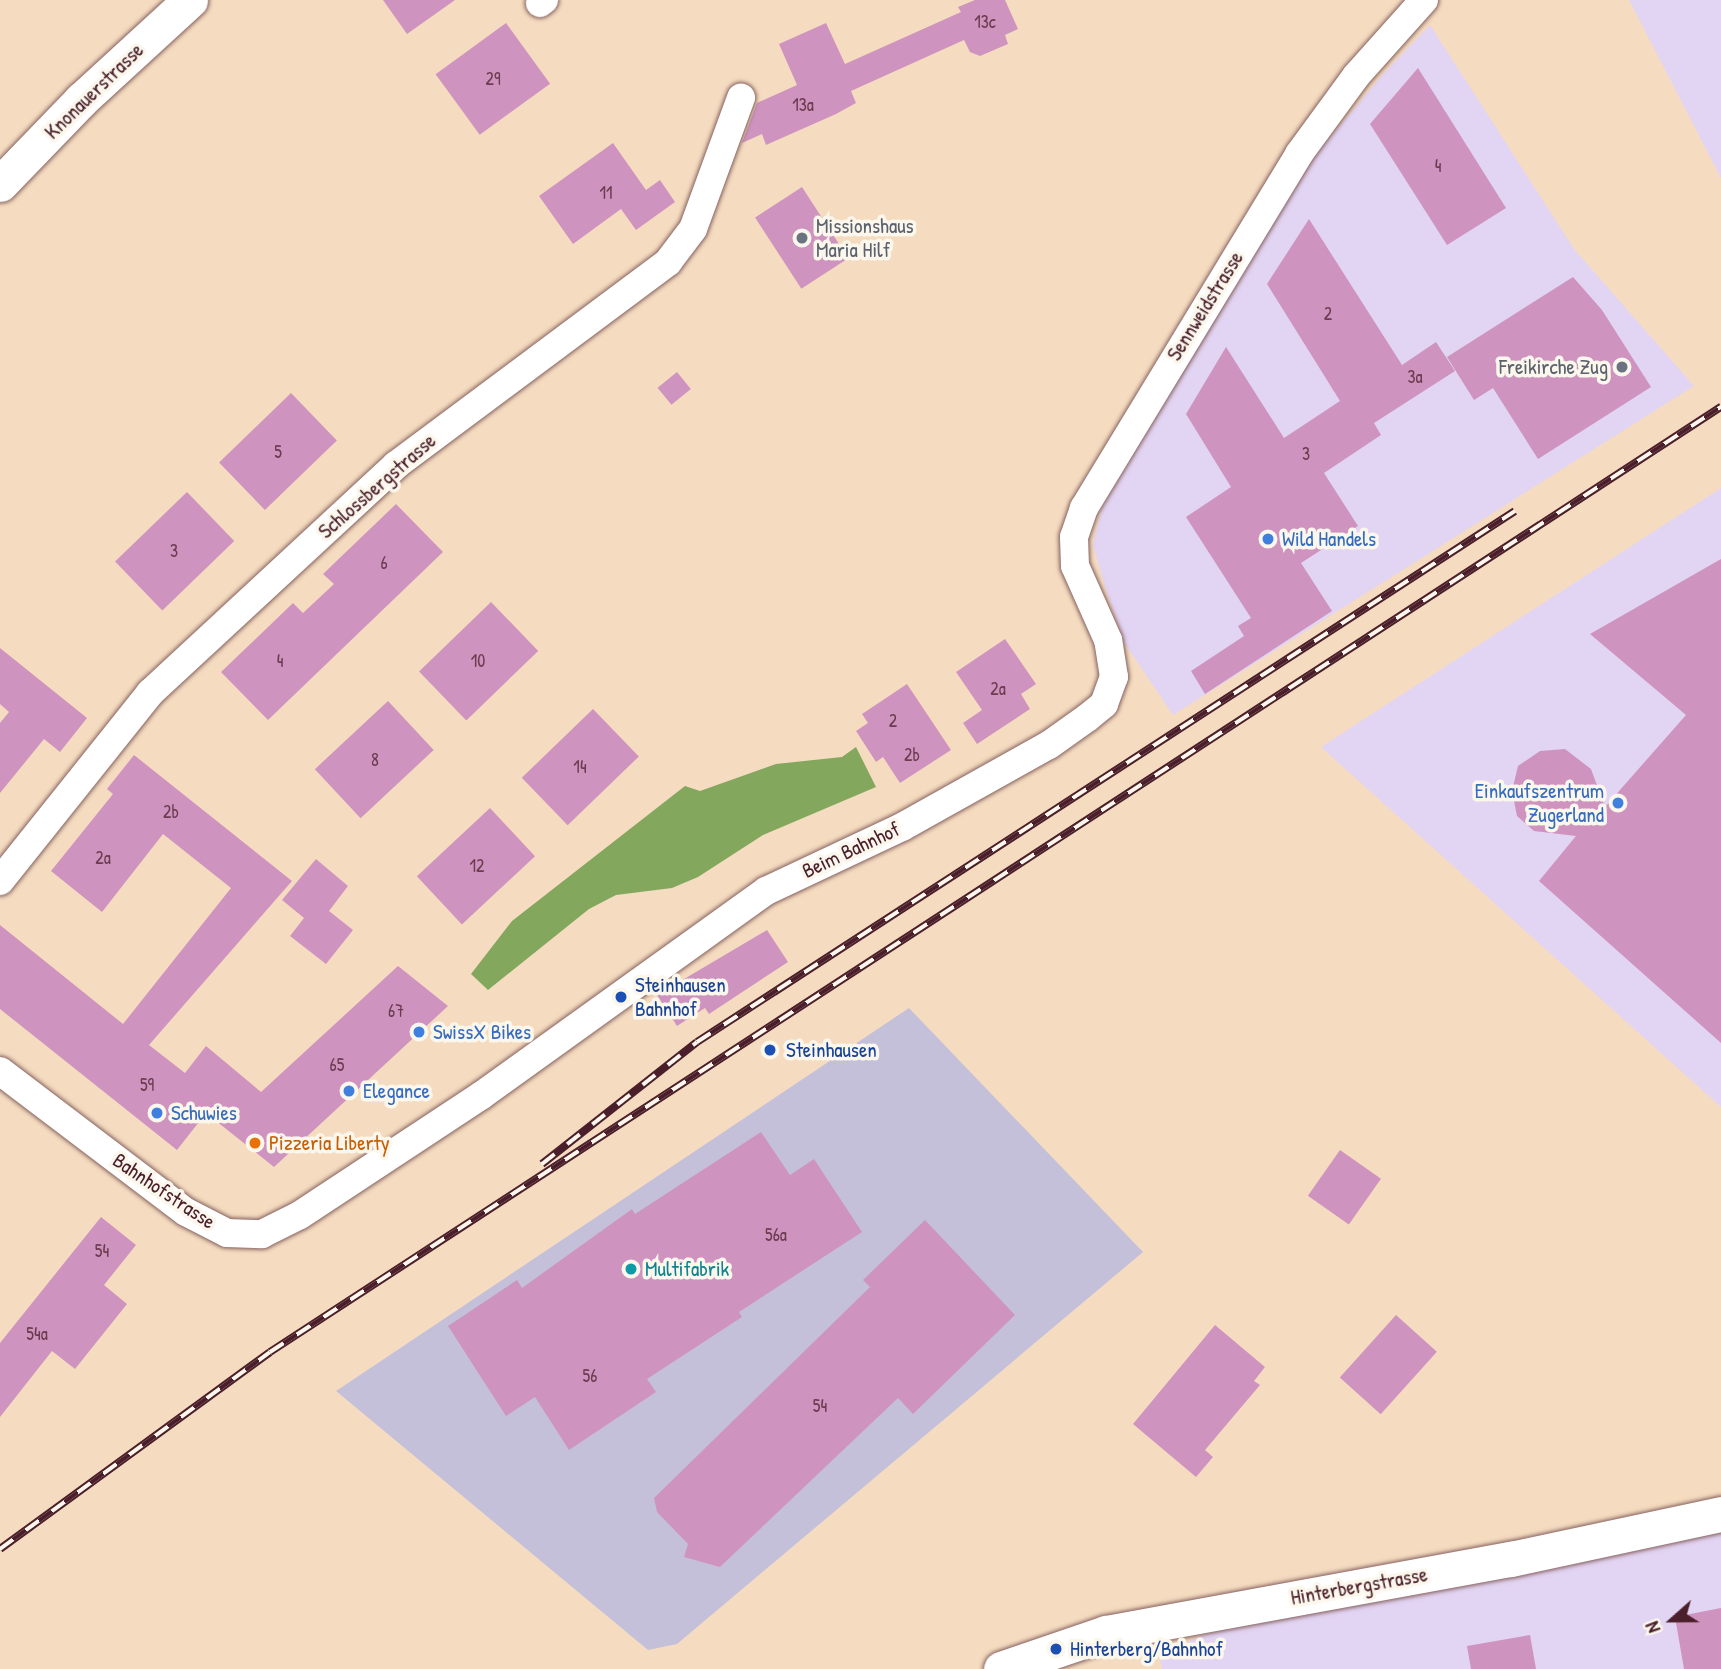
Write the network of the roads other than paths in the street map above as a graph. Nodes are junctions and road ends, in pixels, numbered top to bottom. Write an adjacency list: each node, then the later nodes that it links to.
1 (190, 0): 4 (street, Knonauerstrasse)
2 (1424, 0): 5 (street, Sennweidstrasse)
3 (741, 98): 6 (street, Schlossbergstrasse)
4 (0, 184)
5 (1108, 640): 7 (street, Beim Bahnhof)
6 (0, 881)
7 (550, 1047): 8 (street, Bahnhofstrasse)
8 (0, 1071)
9 (1721, 1514): 10 (street, Hinterbergstrasse)
10 (1001, 1669)

